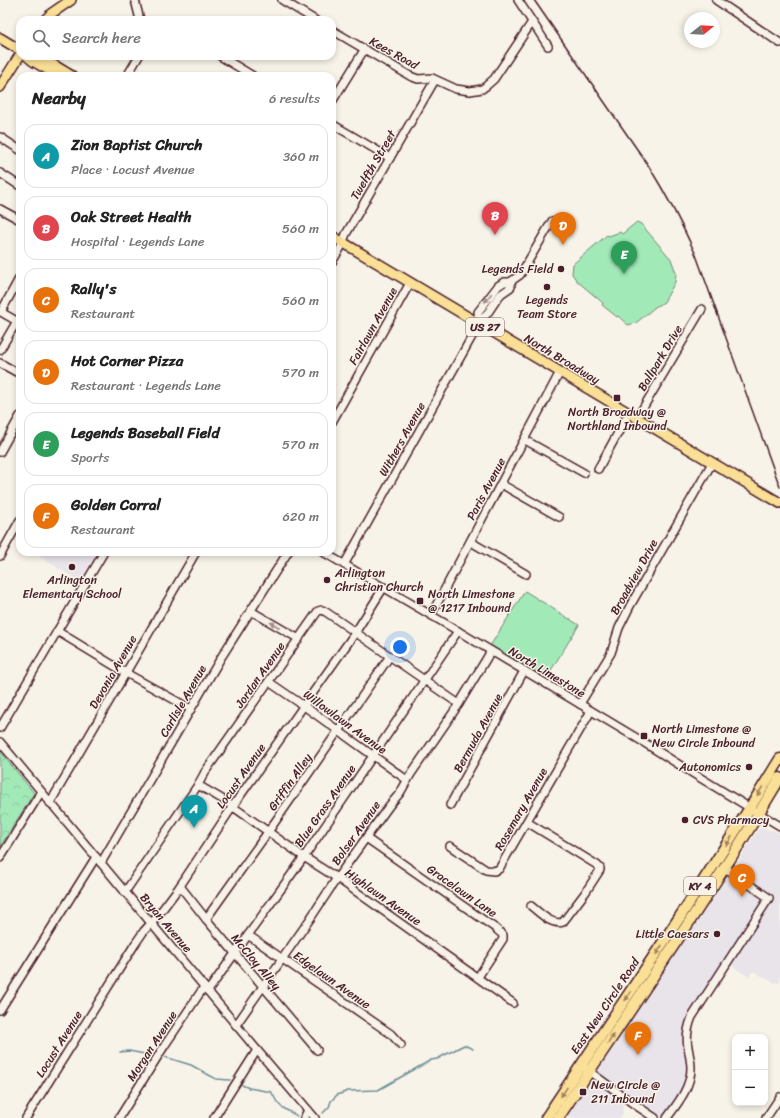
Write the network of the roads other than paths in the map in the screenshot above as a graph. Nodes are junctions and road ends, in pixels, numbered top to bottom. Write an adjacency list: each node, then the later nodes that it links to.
1 (71, 0): 6 (main road)
2 (135, 0): 7 (street)
3 (282, 0): 8 (street)
4 (518, 0): 9 (street)
5 (717, 0): 12 (street)
6 (49, 16)
7 (139, 16)
8 (308, 16)
9 (532, 22): 13 (street); 25 (street, Kees Road)
10 (336, 32): 15 (street, Kees Road)
11 (0, 38): 14 (main road)
12 (780, 43)
13 (548, 46)
14 (16, 48)
15 (364, 50): 25 (street, Kees Road); 27 (street)
16 (16, 60): 26 (main road)
17 (31, 60): 21 (main road)
18 (46, 60): 22 (main road)
19 (137, 60): 23 (street)
20 (227, 60): 24 (street)
21 (52, 72)
22 (65, 72)
23 (129, 72)
24 (246, 72)
25 (436, 80): 31 (street, Twelfth Street)
26 (0, 87)
27 (336, 96)
28 (336, 126): 31 (street)
29 (0, 137): 30 (street)
30 (16, 147)
31 (390, 158): 38 (street, Twelfth Street)
32 (0, 173): 33 (street)
33 (16, 183)
34 (0, 209): 35 (street)
35 (16, 218)
36 (552, 221): 44 (street, Withers Avenue)
37 (336, 238): 38 (main road, North Broadway / US 27)
38 (342, 242): 39 (street, Twelfth Street); 40 (main road, North Broadway / US 27)
39 (336, 256)
40 (410, 283): 44 (main road, North Broadway / US 27); 51 (street, Fairlawn Avenue)
41 (16, 285): 43 (street)
42 (702, 310): 52 (street, Ballpark Drive)
43 (16, 321)
44 (478, 324): 49 (main road, North Broadway / US 27); 69 (street, Withers Avenue)
45 (16, 325): 46 (street)
46 (0, 350)
47 (0, 363): 48 (street)
48 (16, 372)
49 (560, 372): 50 (main road, North Broadway / US 27); 54 (street, Paris Avenue)
50 (629, 413): 52 (main road, North Broadway / US 27); 57 (street)
51 (336, 415)
52 (637, 418): 56 (main road, North Broadway / US 27)
53 (16, 423): 55 (street)
54 (524, 440): 58 (street); 59 (street, Paris Avenue)
55 (0, 452)
56 (712, 463): 60 (main road, North Broadway / US 27); 85 (street, Broadview Drive)
57 (598, 469)
58 (584, 474)
59 (501, 484): 61 (street); 63 (street, Paris Avenue)
60 (780, 503)
61 (559, 517)
62 (16, 527): 64 (street)
63 (471, 542): 70 (street); 73 (street, Paris Avenue)
64 (0, 556)
65 (102, 556): 74 (street)
66 (194, 556): 81 (street, Devonia Avenue)
67 (285, 556): 72 (street, Carlisle Avenue)
68 (329, 556): 69 (street, North Limestone)
69 (344, 565): 71 (street, North Limestone)
70 (526, 574)
71 (384, 588): 73 (street, North Limestone); 76 (street, Locust Avenue)
72 (251, 611): 77 (street, one-way to 72); 87 (street, Carlisle Avenue)
73 (431, 615): 75 (street, North Limestone)
74 (57, 631): 81 (street); 89 (street)
75 (458, 631): 78 (street, North Limestone); 82 (street, Blue Grass Avenue)
76 (355, 632): 77 (street, Jordan Avenue); 79 (street, Jordan Avenue); 86 (street, Locust Avenue)
77 (299, 639): 83 (street, Jordan Avenue)
78 (491, 651): 80 (street, North Limestone); 84 (street, Bolser Avenue)
79 (390, 656): 82 (street, Jordan Avenue); 90 (street, Griffin Alley)
80 (524, 671): 85 (street, North Limestone); 99 (street, Bermuda Avenue)
81 (126, 672): 87 (street); 98 (street, Devonia Avenue)
82 (424, 680): 84 (street, Jordan Avenue); 92 (street, Blue Grass Avenue)
83 (269, 682): 86 (street, Willowlawn Avenue); 96 (street, Jordan Avenue)
84 (459, 704): 95 (street, Bolser Avenue)
85 (580, 704): 88 (street, North Limestone)
86 (304, 706): 90 (street, Willowlawn Avenue); 100 (street, Locust Avenue)
87 (191, 709): 110 (street, Carlisle Avenue)
88 (591, 711): 101 (street, North Limestone); 102 (street, Rosemary Avenue)
89 (0, 728)
90 (338, 731): 92 (street, Willowlawn Avenue); 104 (street, Griffin Alley)
91 (0, 742): 97 (street, Bryan Avenue)
92 (373, 756): 95 (street, Willowlawn Avenue); 108 (street, Blue Grass Avenue)
93 (780, 759): 101 (highway, KY 4, one-way to 101)
94 (780, 778): 101 (highway, KY 4)
95 (407, 780): 105 (street, Bolser Avenue)
96 (198, 786): 100 (street, Highlawn Avenue); 114 (street, Jordan Avenue)
97 (41, 792): 98 (street, Bryan Avenue); 109 (street)
98 (50, 803): 107 (street, Bryan Avenue)
99 (450, 805)
100 (233, 806): 104 (street, Highlawn Avenue); 113 (street, Locust Avenue)
101 (755, 810): 103 (street, North Limestone); 111 (highway, East New Circle Road / KY 4); 130 (highway, East New Circle Road / KY 4, one-way to 130)
102 (527, 822): 106 (street, Rosemary Avenue); 115 (street)
103 (780, 826)
104 (268, 832): 108 (street, Highlawn Avenue); 116 (street, Griffin Alley)
105 (366, 838): 112 (street, Bolser Avenue); 121 (street, Gracelawn Lane)
106 (450, 846)
107 (96, 857): 110 (street, Bryan Avenue); 125 (street)
108 (304, 857): 112 (street, Highlawn Avenue); 118 (street, Blue Grass Avenue)
109 (0, 858)
110 (101, 863): 114 (street, Bryan Avenue)
111 (724, 867): 130 (highway, East New Circle Road / KY 4, one-way to 111); 141 (street)
112 (337, 878): 120 (street, Bolser Avenue); 121 (street, Highlawn Avenue)
113 (180, 886): 116 (street, McCloy Alley); 117 (street, Locust Avenue)
114 (125, 892): 117 (street, Bryan Avenue)
115 (531, 906)
116 (206, 919): 119 (street, McCloy Alley)
117 (151, 922): 123 (street, Bryan Avenue); 133 (street, Locust Avenue)
118 (248, 935): 119 (street, Blue Grass Avenue); 120 (street, Edgelawn Avenue)
119 (234, 953): 122 (street, McCloy Alley); 123 (street, Blue Grass Avenue)
120 (282, 959): 122 (street, Bolser Avenue); 127 (street, Edgelawn Avenue)
121 (478, 977): 124 (street, Highlawn Avenue)
122 (263, 987): 126 (street, Bolser Avenue); 129 (street, McCloy Alley)
123 (206, 989): 126 (street, Bryan Avenue); 134 (street, Morgan Avenue)
124 (513, 1003)
125 (0, 1010)
126 (236, 1025): 128 (street, Bryan Avenue)
127 (401, 1045)
128 (257, 1050): 132 (street, Bryan Avenue); 135 (street)
129 (317, 1050)
130 (585, 1069): 138 (highway, East New Circle Road / KY 4, one-way to 138); 139 (highway, East New Circle Road / KY 4); 140 (street)
131 (780, 1097): 142 (street)
132 (308, 1110): 136 (street); 137 (street, Bryan Avenue)
133 (26, 1118)
134 (119, 1118)
135 (214, 1118)
136 (304, 1118)
137 (315, 1118)
138 (546, 1118)
139 (558, 1118)
140 (655, 1118)
141 (667, 1118)
142 (766, 1118)

